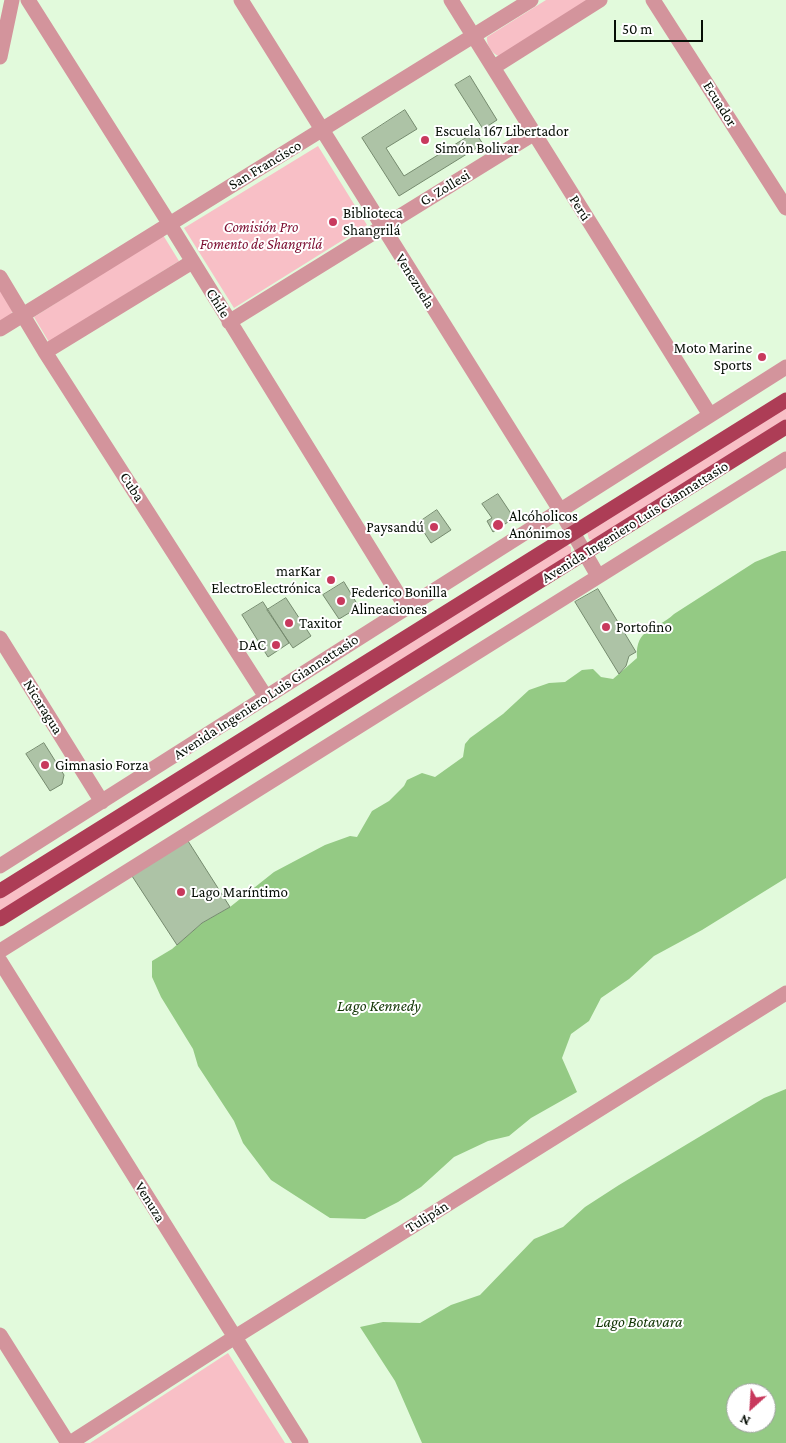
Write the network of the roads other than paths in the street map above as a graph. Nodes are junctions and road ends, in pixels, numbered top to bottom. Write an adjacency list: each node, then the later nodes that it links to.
1 (12, 0): 9 (street)
2 (28, 0): 14 (street, Chile)
3 (241, 0): 11 (street, Venezuela)
4 (451, 0): 8 (street, Perú)
5 (531, 0): 8 (street, San Francisco)
6 (600, 0): 10 (street)
7 (653, 0): 13 (street, Ecuador)
8 (473, 36): 10 (street, Perú); 11 (street, San Francisco)
9 (0, 57)
10 (494, 67): 12 (street, Perú)
11 (323, 130): 14 (street, San Francisco); 15 (street, Venezuela)
12 (533, 134): 15 (street, G. Zollesi); 24 (street, Perú)
13 (786, 208)
14 (169, 223): 16 (street, Chile); 18 (street, San Francisco)
15 (381, 227): 19 (street, G. Zollesi); 27 (street, Venezuela)
16 (192, 262): 19 (street, Chile); 21 (street)
17 (0, 277): 18 (street, Cuba)
18 (22, 314): 20 (street, San Francisco); 21 (street, Cuba)
19 (230, 322): 31 (street, Chile)
20 (0, 329)
21 (45, 352): 33 (street, Cuba)
22 (786, 367): 24 (street, Avenida Ingeniero Luis Giannattasio)
23 (786, 400): 28 (main road, Avenida Ingeniero Luis Giannattasio)
24 (710, 415): 27 (street, Avenida Ingeniero Luis Giannattasio)
25 (786, 427): 29 (main road, Avenida Ingeniero Luis Giannattasio)
26 (786, 459): 30 (street, Avenida Ingeniero Luis Giannattasio)
27 (560, 510): 28 (street, Venezuela); 31 (street, Avenida Ingeniero Luis Giannattasio)
28 (571, 532): 29 (street, Venezuela); 36 (main road, Avenida Ingeniero Luis Giannattasio)
29 (584, 553): 30 (street, Venezuela); 37 (main road, Avenida Ingeniero Luis Giannattasio)
30 (598, 576): 38 (street, Avenida Ingeniero Luis Giannattasio)
31 (406, 607): 33 (street, Avenida Ingeniero Luis Giannattasio)
32 (0, 638): 34 (street, Nicaragua)
33 (266, 697): 34 (street, Avenida Ingeniero Luis Giannattasio)
34 (102, 802): 35 (street, Avenida Ingeniero Luis Giannattasio)
35 (0, 866)
36 (0, 892)
37 (0, 919)
38 (0, 951)
39 (0, 961): 42 (street, Venuza)
40 (786, 993): 42 (street, Tulipán)
41 (0, 1335): 43 (street)
42 (235, 1337): 43 (street, Tulipán); 44 (street, Venuza)
43 (69, 1443)
44 (302, 1443)

